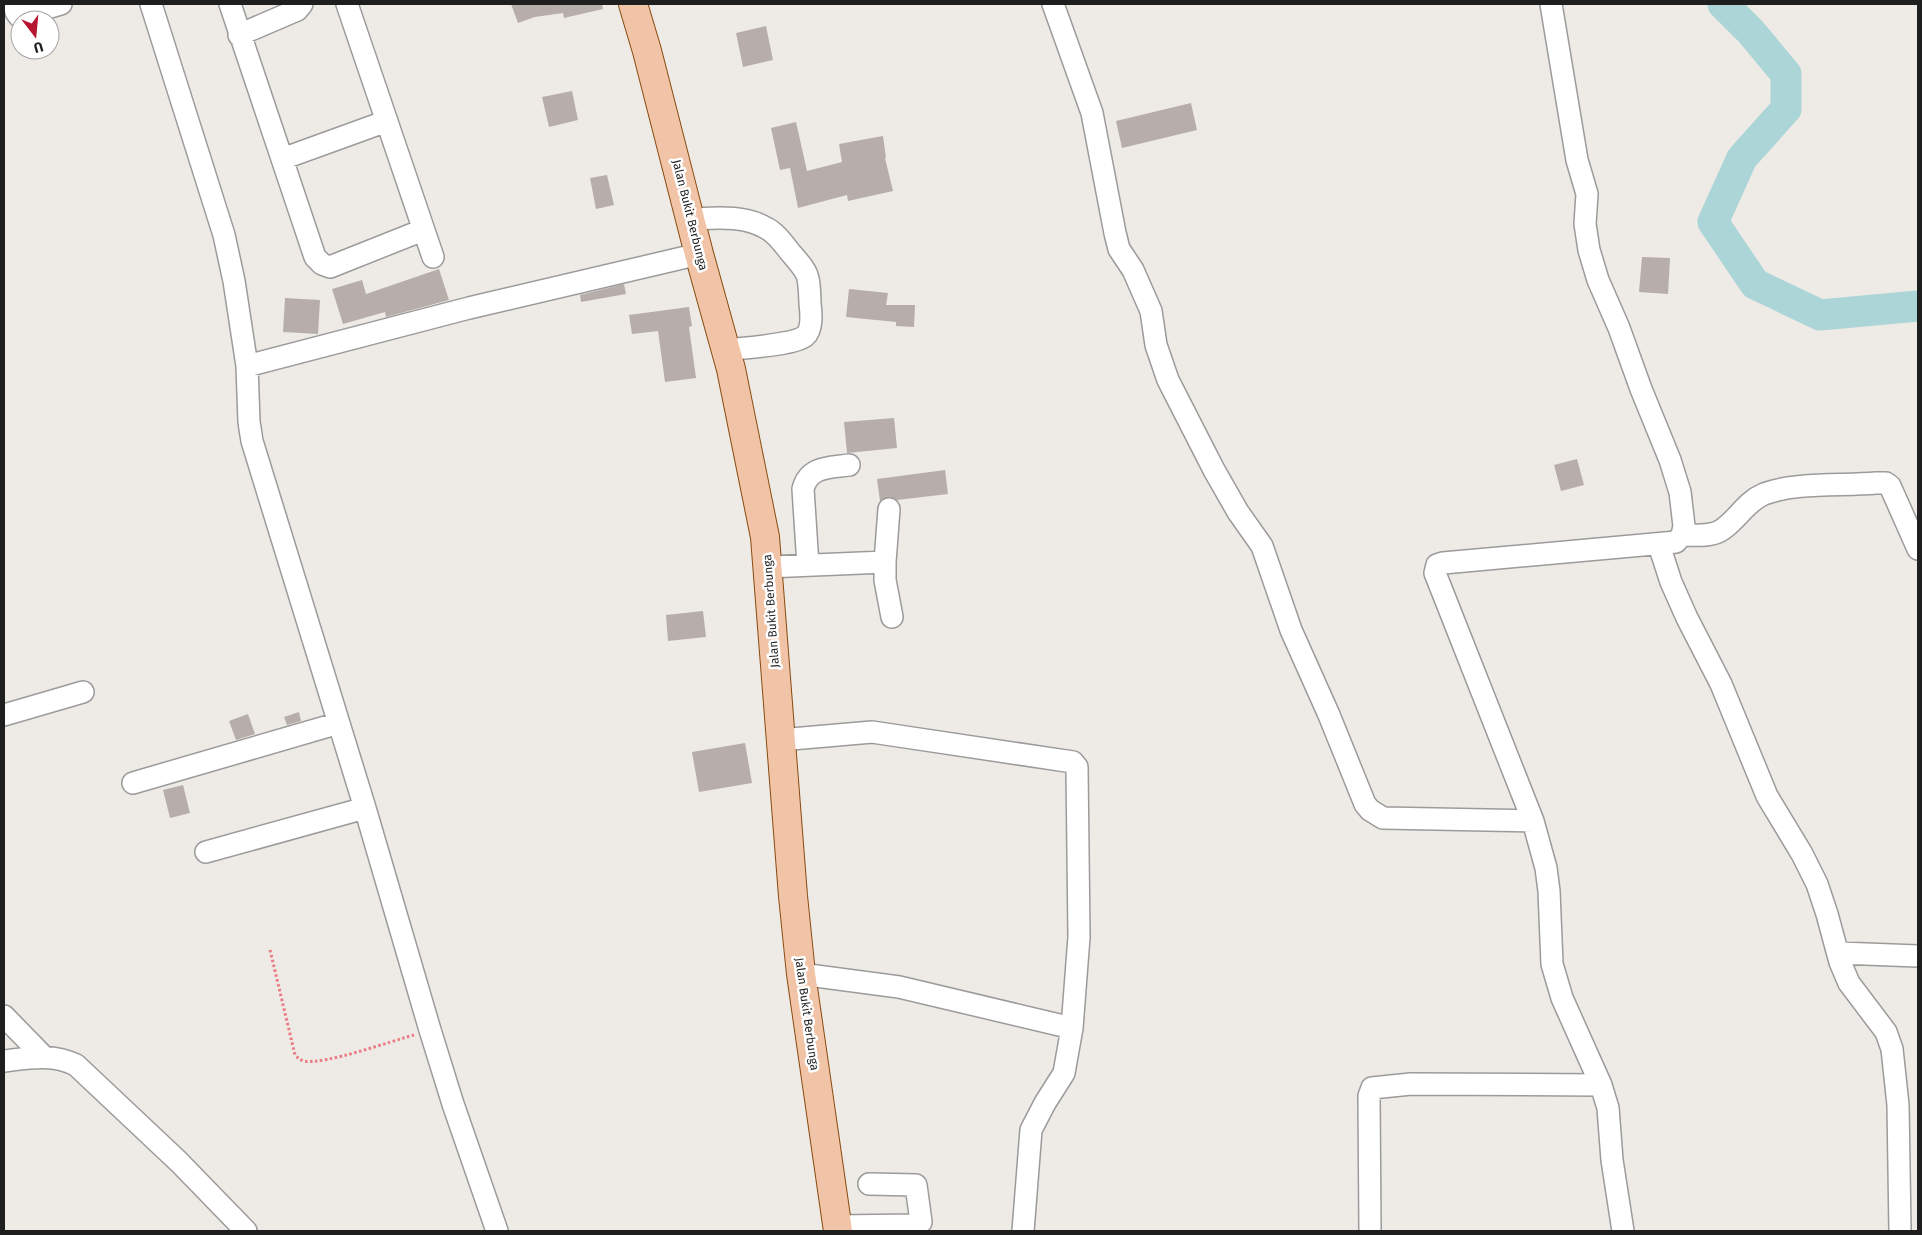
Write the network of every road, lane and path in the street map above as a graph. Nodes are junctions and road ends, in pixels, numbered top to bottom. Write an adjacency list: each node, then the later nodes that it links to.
1 (14, 4): 2 (street)
2 (61, 4)
3 (152, 4): 18 (street)
4 (230, 4): 10 (street)
5 (302, 4): 10 (street)
6 (347, 4): 11 (street)
7 (633, 4): 13 (main road, Jalan Bukit Berbunga)
8 (1054, 4): 34 (street)
9 (1551, 4): 21 (street)
10 (240, 34): 12 (street)
11 (387, 122): 12 (street); 14 (street)
12 (282, 159): 14 (street)
13 (691, 219): 15 (main road, Jalan Bukit Berbunga); 17 (street)
14 (424, 230): 16 (street)
15 (699, 254): 17 (main road, Jalan Bukit Berbunga); 18 (street)
16 (433, 257)
17 (726, 350): 26 (main road, Jalan Bukit Berbunga)
18 (247, 366): 30 (street)
19 (848, 465): 25 (street)
20 (889, 509): 24 (street)
21 (1682, 535): 22 (street); 23 (street)
22 (1659, 545): 34 (street); 37 (street)
23 (1918, 549)
24 (885, 562): 25 (street); 27 (street)
25 (808, 565): 26 (street)
26 (768, 567): 31 (main road, Jalan Bukit Berbunga)
27 (892, 617)
28 (83, 692): 29 (street)
29 (4, 715)
30 (339, 723): 32 (street); 33 (street)
31 (780, 740): 39 (main road, Jalan Bukit Berbunga); 41 (street)
32 (134, 783)
33 (365, 808): 35 (street); 42 (street)
34 (1532, 821): 45 (street)
35 (206, 852)
36 (270, 950): 42 (path)
37 (1839, 953): 38 (street); 53 (street)
38 (1918, 956)
39 (801, 974): 41 (street); 47 (main road, Jalan Bukit Berbunga)
40 (4, 1016): 43 (street)
41 (1072, 1028): 50 (street)
42 (430, 1030): 49 (street)
43 (43, 1056): 44 (street); 48 (street)
44 (4, 1061)
45 (1601, 1085): 51 (street); 52 (street)
46 (869, 1184): 47 (street)
47 (838, 1229)
48 (246, 1231)
49 (497, 1231)
50 (1022, 1231)
51 (1370, 1231)
52 (1623, 1231)
53 (1900, 1231)

